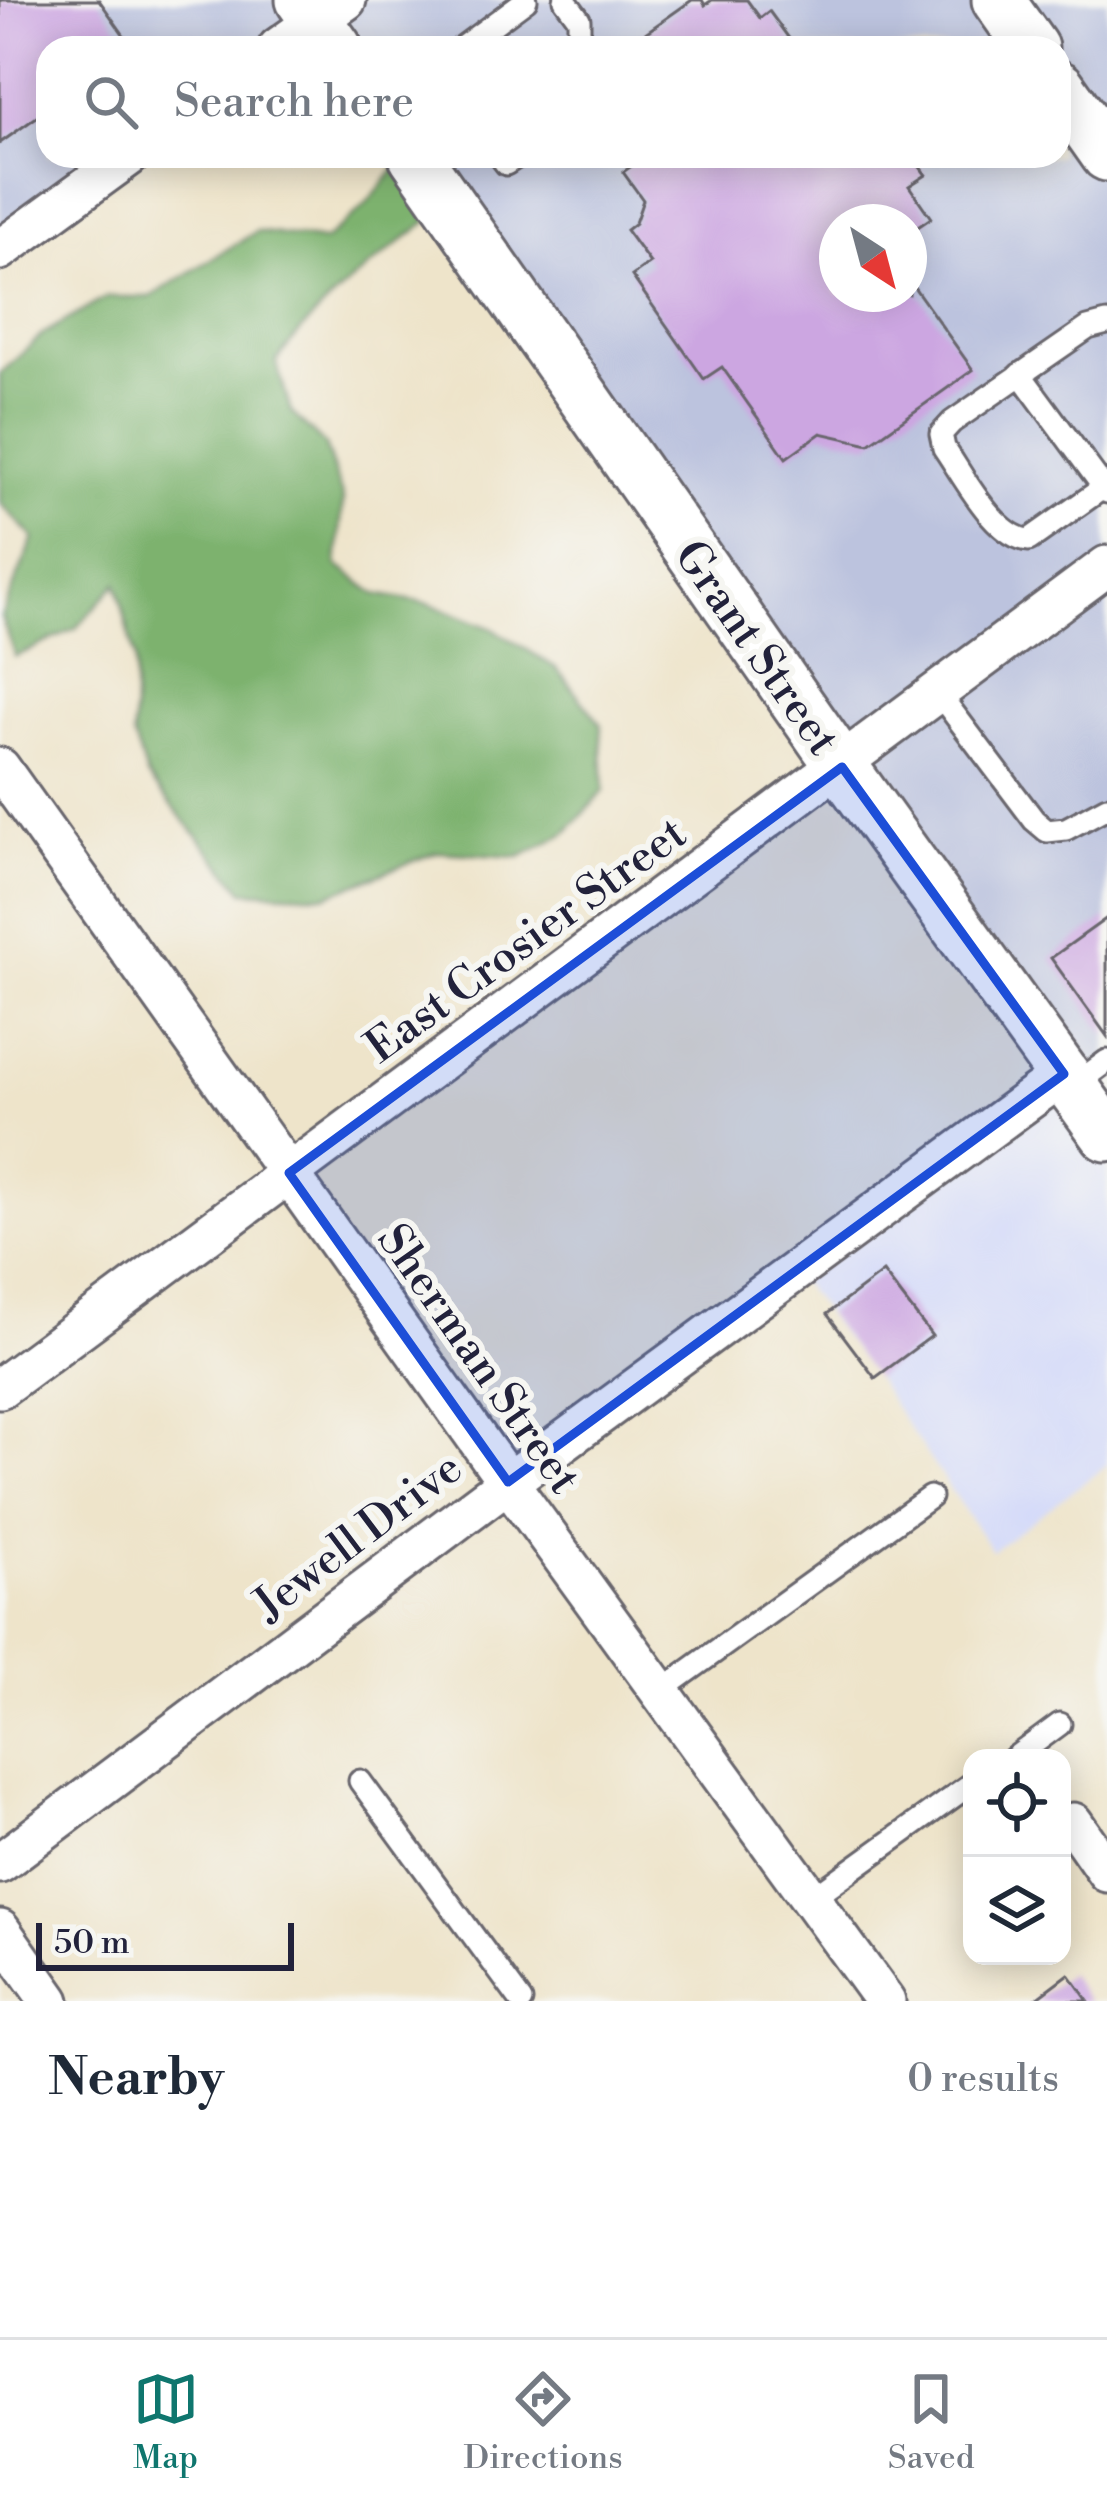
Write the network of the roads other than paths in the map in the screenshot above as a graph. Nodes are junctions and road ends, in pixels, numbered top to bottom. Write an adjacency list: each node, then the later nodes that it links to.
1 (526, 0): 4 (lane)
2 (565, 0): 5 (lane)
3 (998, 0): 6 (street)
4 (477, 36)
5 (579, 36)
6 (1024, 36)
7 (1071, 104): 8 (street)
8 (1107, 155)
9 (113, 168): 11 (street)
10 (423, 168): 17 (street, Grant Street)
11 (0, 250)
12 (1107, 323): 13 (lane)
13 (1020, 374): 14 (lane); 14 (lane)
14 (1106, 488)
15 (1107, 566): 16 (street, East Crosier Street)
16 (939, 694): 17 (street, East Crosier Street); 19 (lane)
17 (842, 767): 20 (street, Grant Street); 22 (street, East Crosier Street)
18 (0, 768): 22 (street, Sherman Street)
19 (1107, 807)
20 (1081, 1074): 21 (street, Grant Street); 24 (street, Jewell Drive)
21 (1107, 1135)
22 (289, 1173): 23 (street, East Crosier Street); 24 (street, Sherman Street)
23 (0, 1388)
24 (508, 1482): 26 (street, Sherman Street); 32 (street, Jewell Drive)
25 (930, 1498): 26 (lane)
26 (662, 1690): 34 (street, Sherman Street)
27 (1060, 1724): 28 (lane)
28 (1026, 1749)
29 (360, 1781): 37 (lane)
30 (963, 1789): 34 (lane)
31 (1073, 1823): 33 (street)
32 (0, 1863)
33 (1107, 1871)
34 (811, 1899): 38 (street, Sherman Street)
35 (0, 1930): 36 (street)
36 (50, 2001)
37 (521, 2001)
38 (885, 2001)

